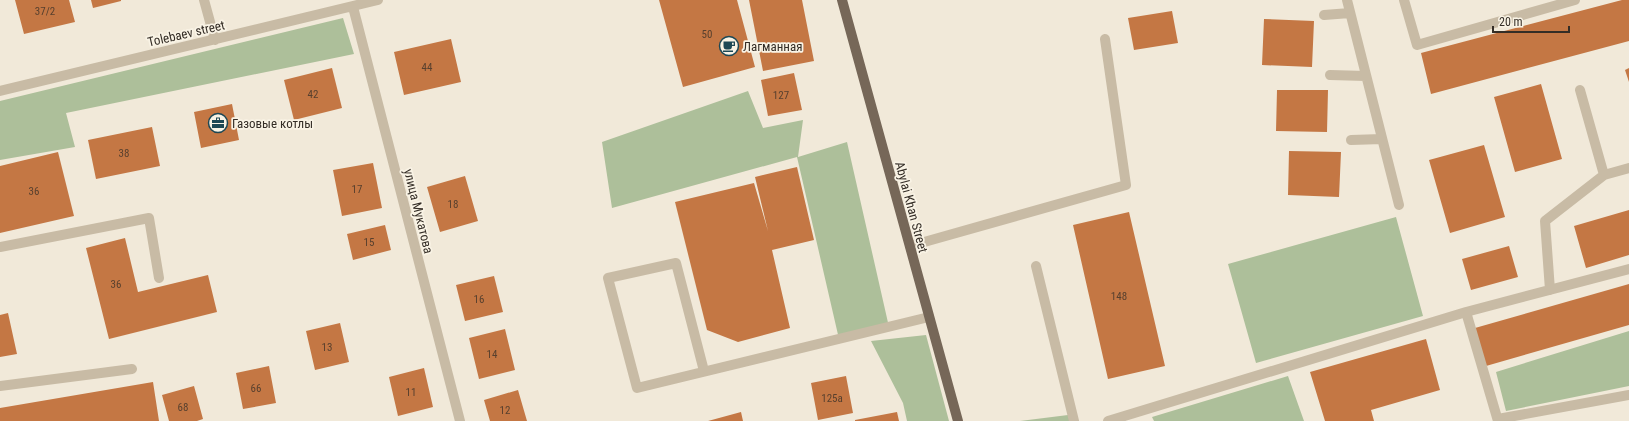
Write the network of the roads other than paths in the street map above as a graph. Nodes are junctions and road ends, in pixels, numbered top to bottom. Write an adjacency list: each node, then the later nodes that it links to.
1 (204, 0): 11 (street)
2 (378, 0): 7 (street, Tolebaev street)
3 (842, 0): 21 (main road, Abylai Khan Street)
4 (1347, 0): 8 (street)
5 (1404, 0): 6 (street)
6 (1575, 0)
7 (353, 7): 11 (street, Tolebaev street); 34 (street, улица Мукатова)
8 (1350, 13): 9 (street); 13 (street)
9 (1324, 15)
10 (1105, 38): 21 (street)
11 (215, 40): 14 (street, Tolebaev street)
12 (1330, 76): 13 (street)
13 (1366, 76): 16 (street)
14 (0, 90)
15 (1580, 90): 19 (street)
16 (1382, 139): 17 (street); 20 (street)
17 (1351, 140)
18 (1629, 168): 19 (street)
19 (1604, 175): 26 (street)
20 (1399, 205)
21 (910, 246): 28 (main road, Abylai Khan Street)
22 (0, 247): 25 (street)
23 (1036, 266): 36 (street)
24 (1629, 269): 26 (street)
25 (159, 278)
26 (1550, 290): 27 (street)
27 (1466, 312): 33 (street); 37 (street)
28 (929, 317): 30 (street); 35 (main road, Abylai Khan Street)
29 (132, 369): 31 (street)
30 (704, 372): 30 (street)
31 (0, 386)
32 (1629, 395): 33 (street)
33 (1498, 420)
34 (460, 421)
35 (958, 421)
36 (1074, 421)
37 (1108, 421)

